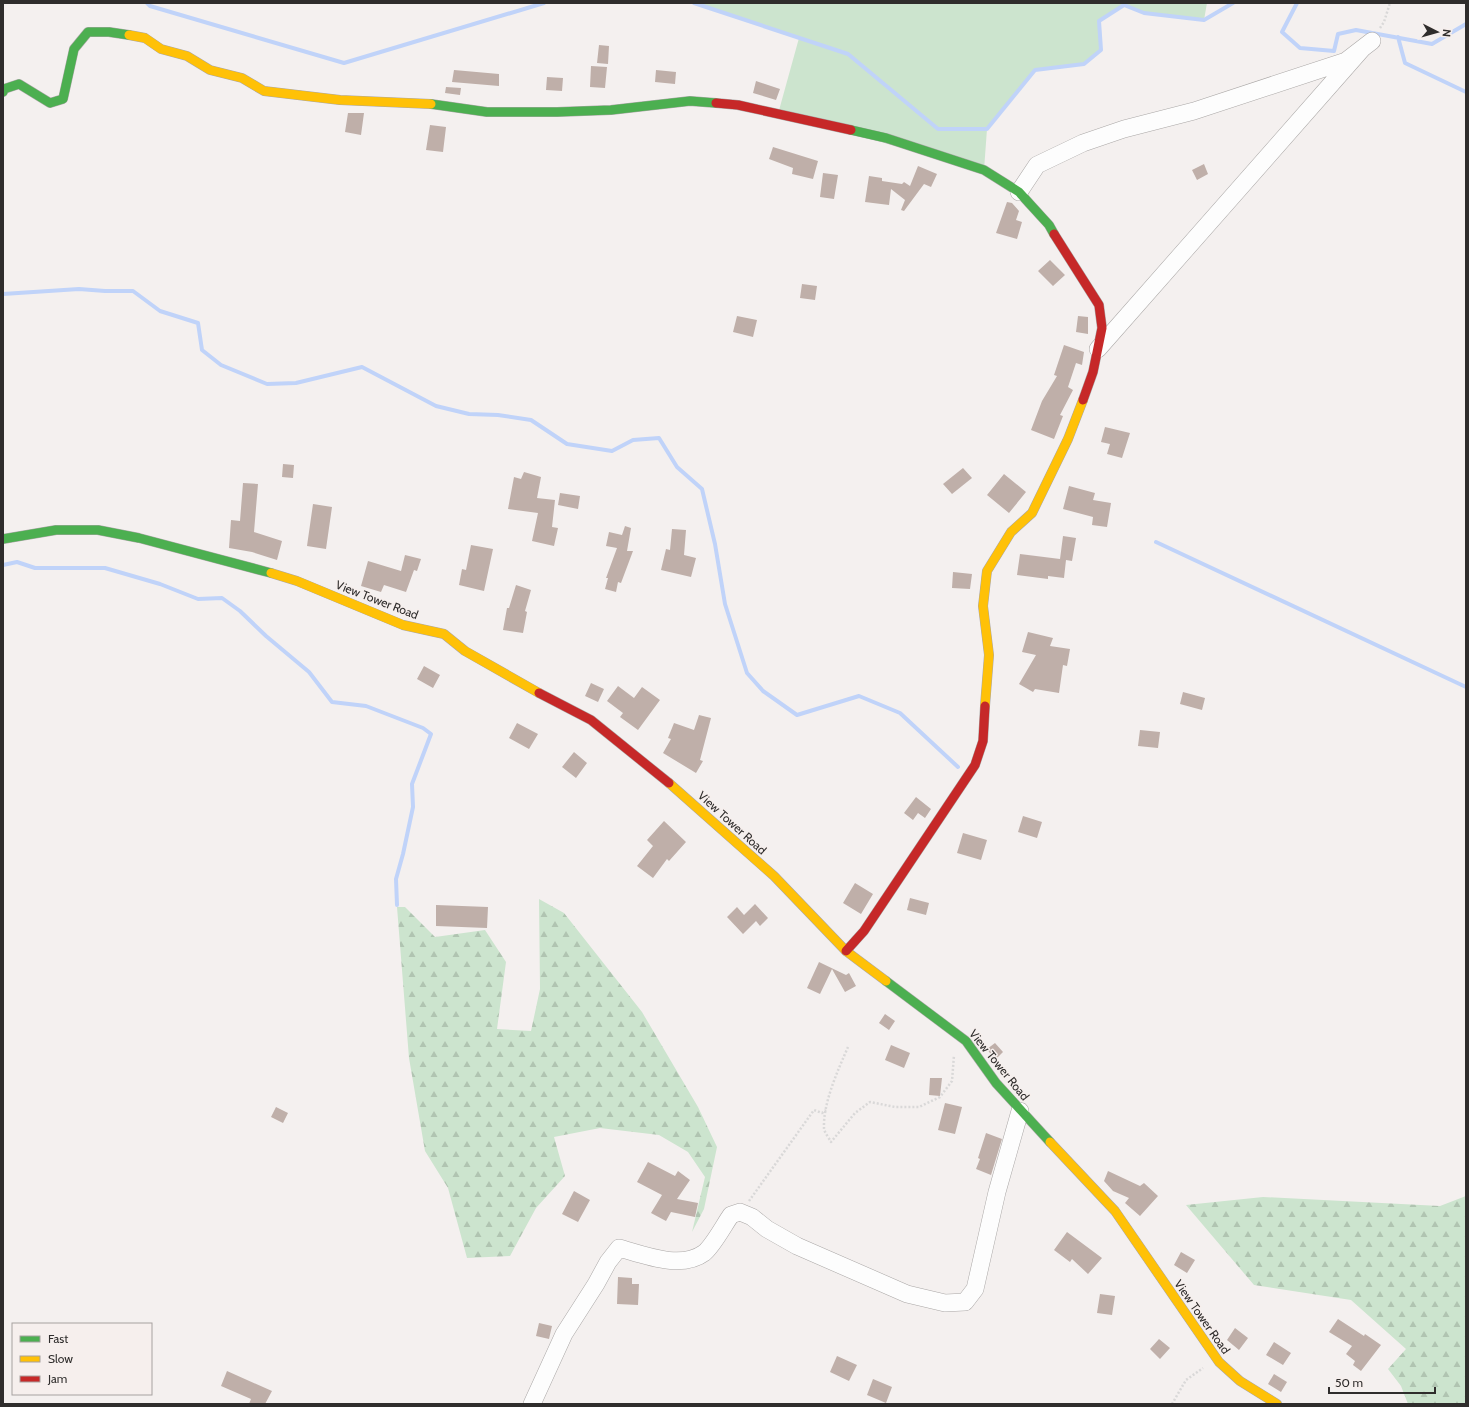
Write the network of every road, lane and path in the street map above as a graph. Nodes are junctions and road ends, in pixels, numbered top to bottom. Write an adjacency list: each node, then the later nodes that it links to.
1 (1390, 3): 2 (path)
2 (1384, 22)
3 (3, 92): 4 (street)
4 (1019, 192): 5 (street); 5 (street)
5 (1098, 349): 7 (street)
6 (3, 539): 7 (street, View Tower Road)
7 (846, 952): 8 (street, View Tower Road)
8 (966, 1041): 10 (path); 11 (street, View Tower Road)
9 (848, 1047): 10 (path)
10 (827, 1110): 12 (path)
11 (1020, 1111): 12 (street); 13 (street, View Tower Road)
12 (740, 1212): 14 (street)
13 (1216, 1358): 15 (path); 16 (street, View Tower Road)
14 (532, 1404)
15 (1172, 1404)
16 (1277, 1404)

